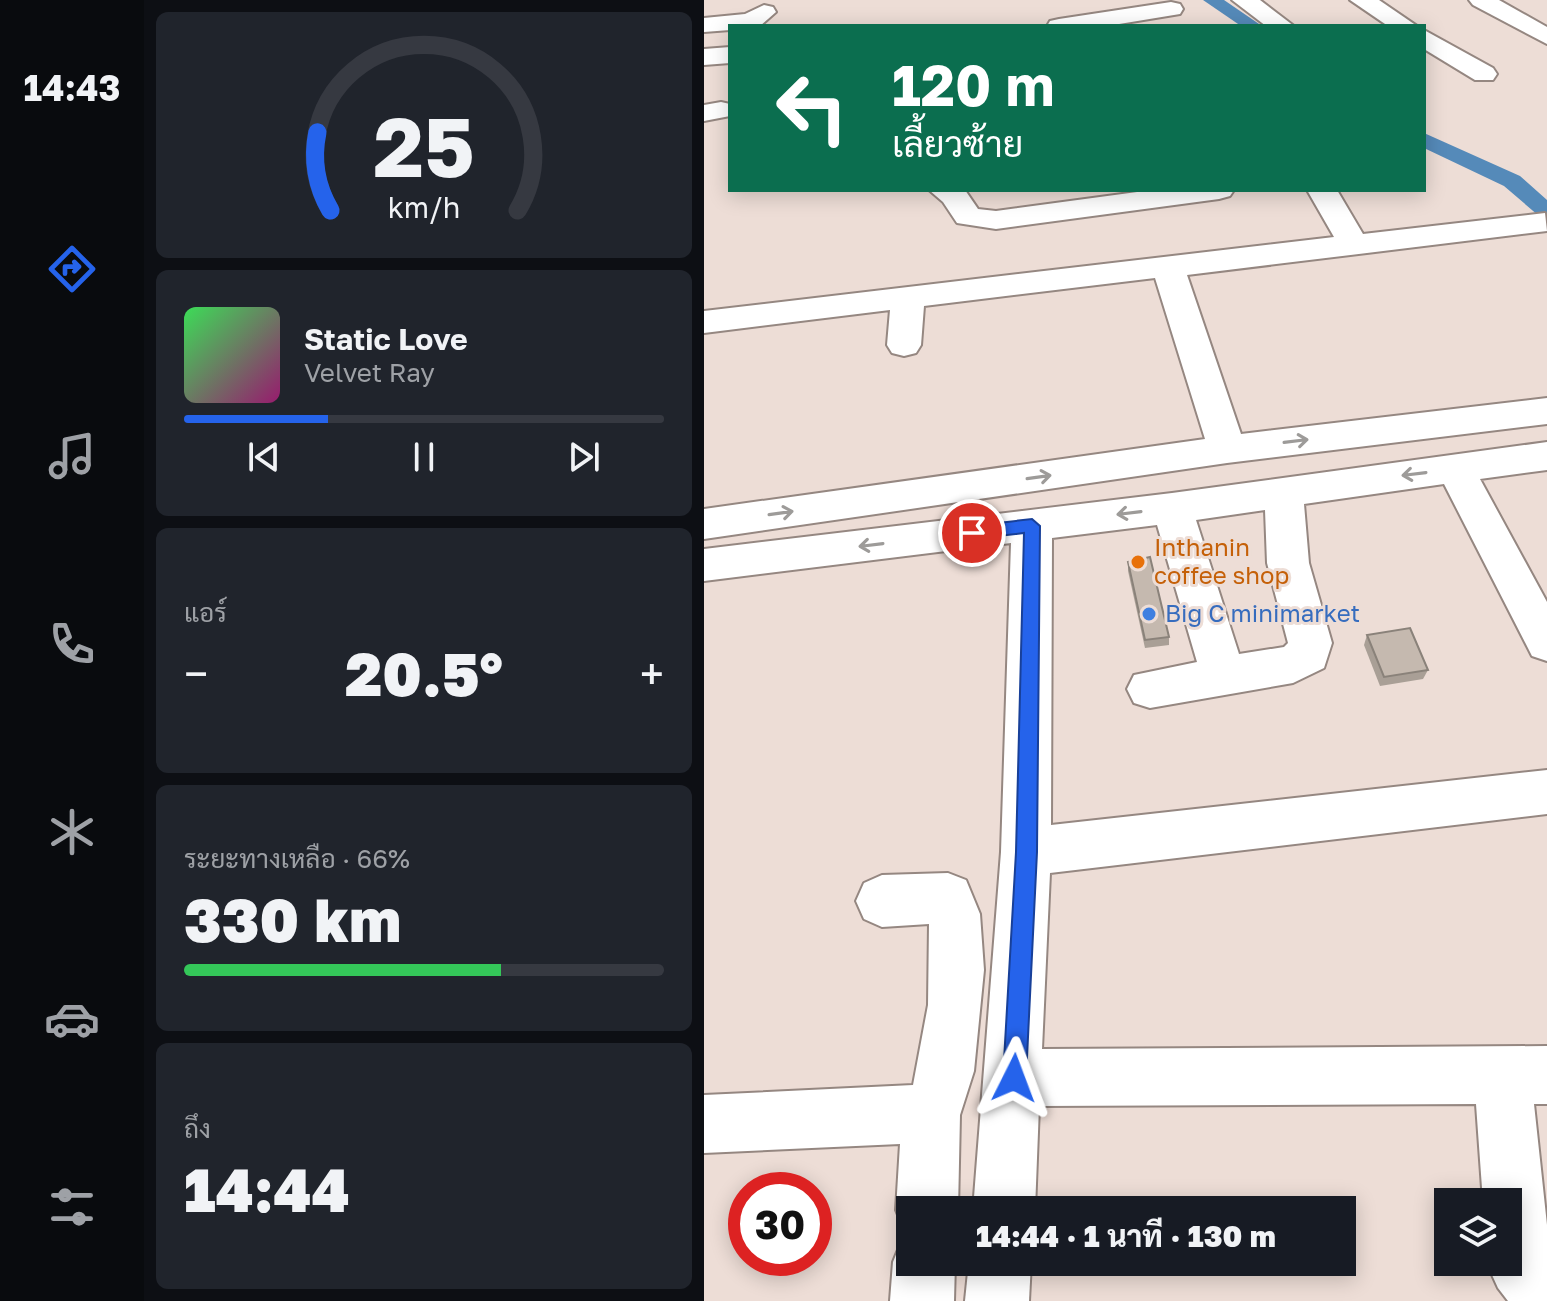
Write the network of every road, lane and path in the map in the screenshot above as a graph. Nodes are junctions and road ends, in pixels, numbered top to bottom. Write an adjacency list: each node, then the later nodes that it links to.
1 (1362, 0): 8 (street)
2 (1481, 0): 10 (street)
3 (1252, 1): 7 (street)
4 (1171, 9): 6 (street)
5 (764, 12): 9 (street)
6 (1072, 24)
7 (1280, 24)
8 (1402, 24)
9 (704, 25)
10 (1547, 37)
11 (1426, 39): 14 (street)
12 (728, 55): 13 (street)
13 (704, 57)
14 (1484, 74)
15 (947, 192): 16 (street)
16 (1204, 192)
17 (1323, 192): 19 (street)
18 (1545, 222): 19 (street)
19 (1353, 244): 20 (street)
20 (1169, 267): 21 (street); 25 (street)
21 (908, 300): 22 (street); 23 (street)
22 (704, 322)
23 (904, 345)
24 (1547, 411): 25 (street, one-way to 24)
25 (1227, 449): 30 (street, one-way to 25)
26 (1547, 456): 27 (street)
27 (1455, 469): 28 (street, one-way to 28); 33 (street)
28 (1284, 492): 29 (street); 34 (street)
29 (1172, 508): 31 (street, one-way to 31); 34 (street)
30 (704, 524)
31 (1032, 526): 32 (street, one-way to 32); 37 (street)
32 (704, 565)
33 (1540, 620)
34 (1223, 674): 35 (street)
35 (1150, 689)
36 (1547, 792): 37 (street)
37 (1026, 852): 40 (street)
38 (882, 901): 42 (street)
39 (1524, 1075): 40 (street); 48 (street)
40 (1014, 1078): 45 (street)
41 (704, 1095): 43 (street)
42 (931, 1112): 43 (street); 44 (street)
43 (704, 1125)
44 (928, 1196)
45 (1005, 1196)
46 (923, 1276): 49 (street)
47 (999, 1276): 50 (street)
48 (1547, 1299)
49 (922, 1301)
50 (997, 1301)

